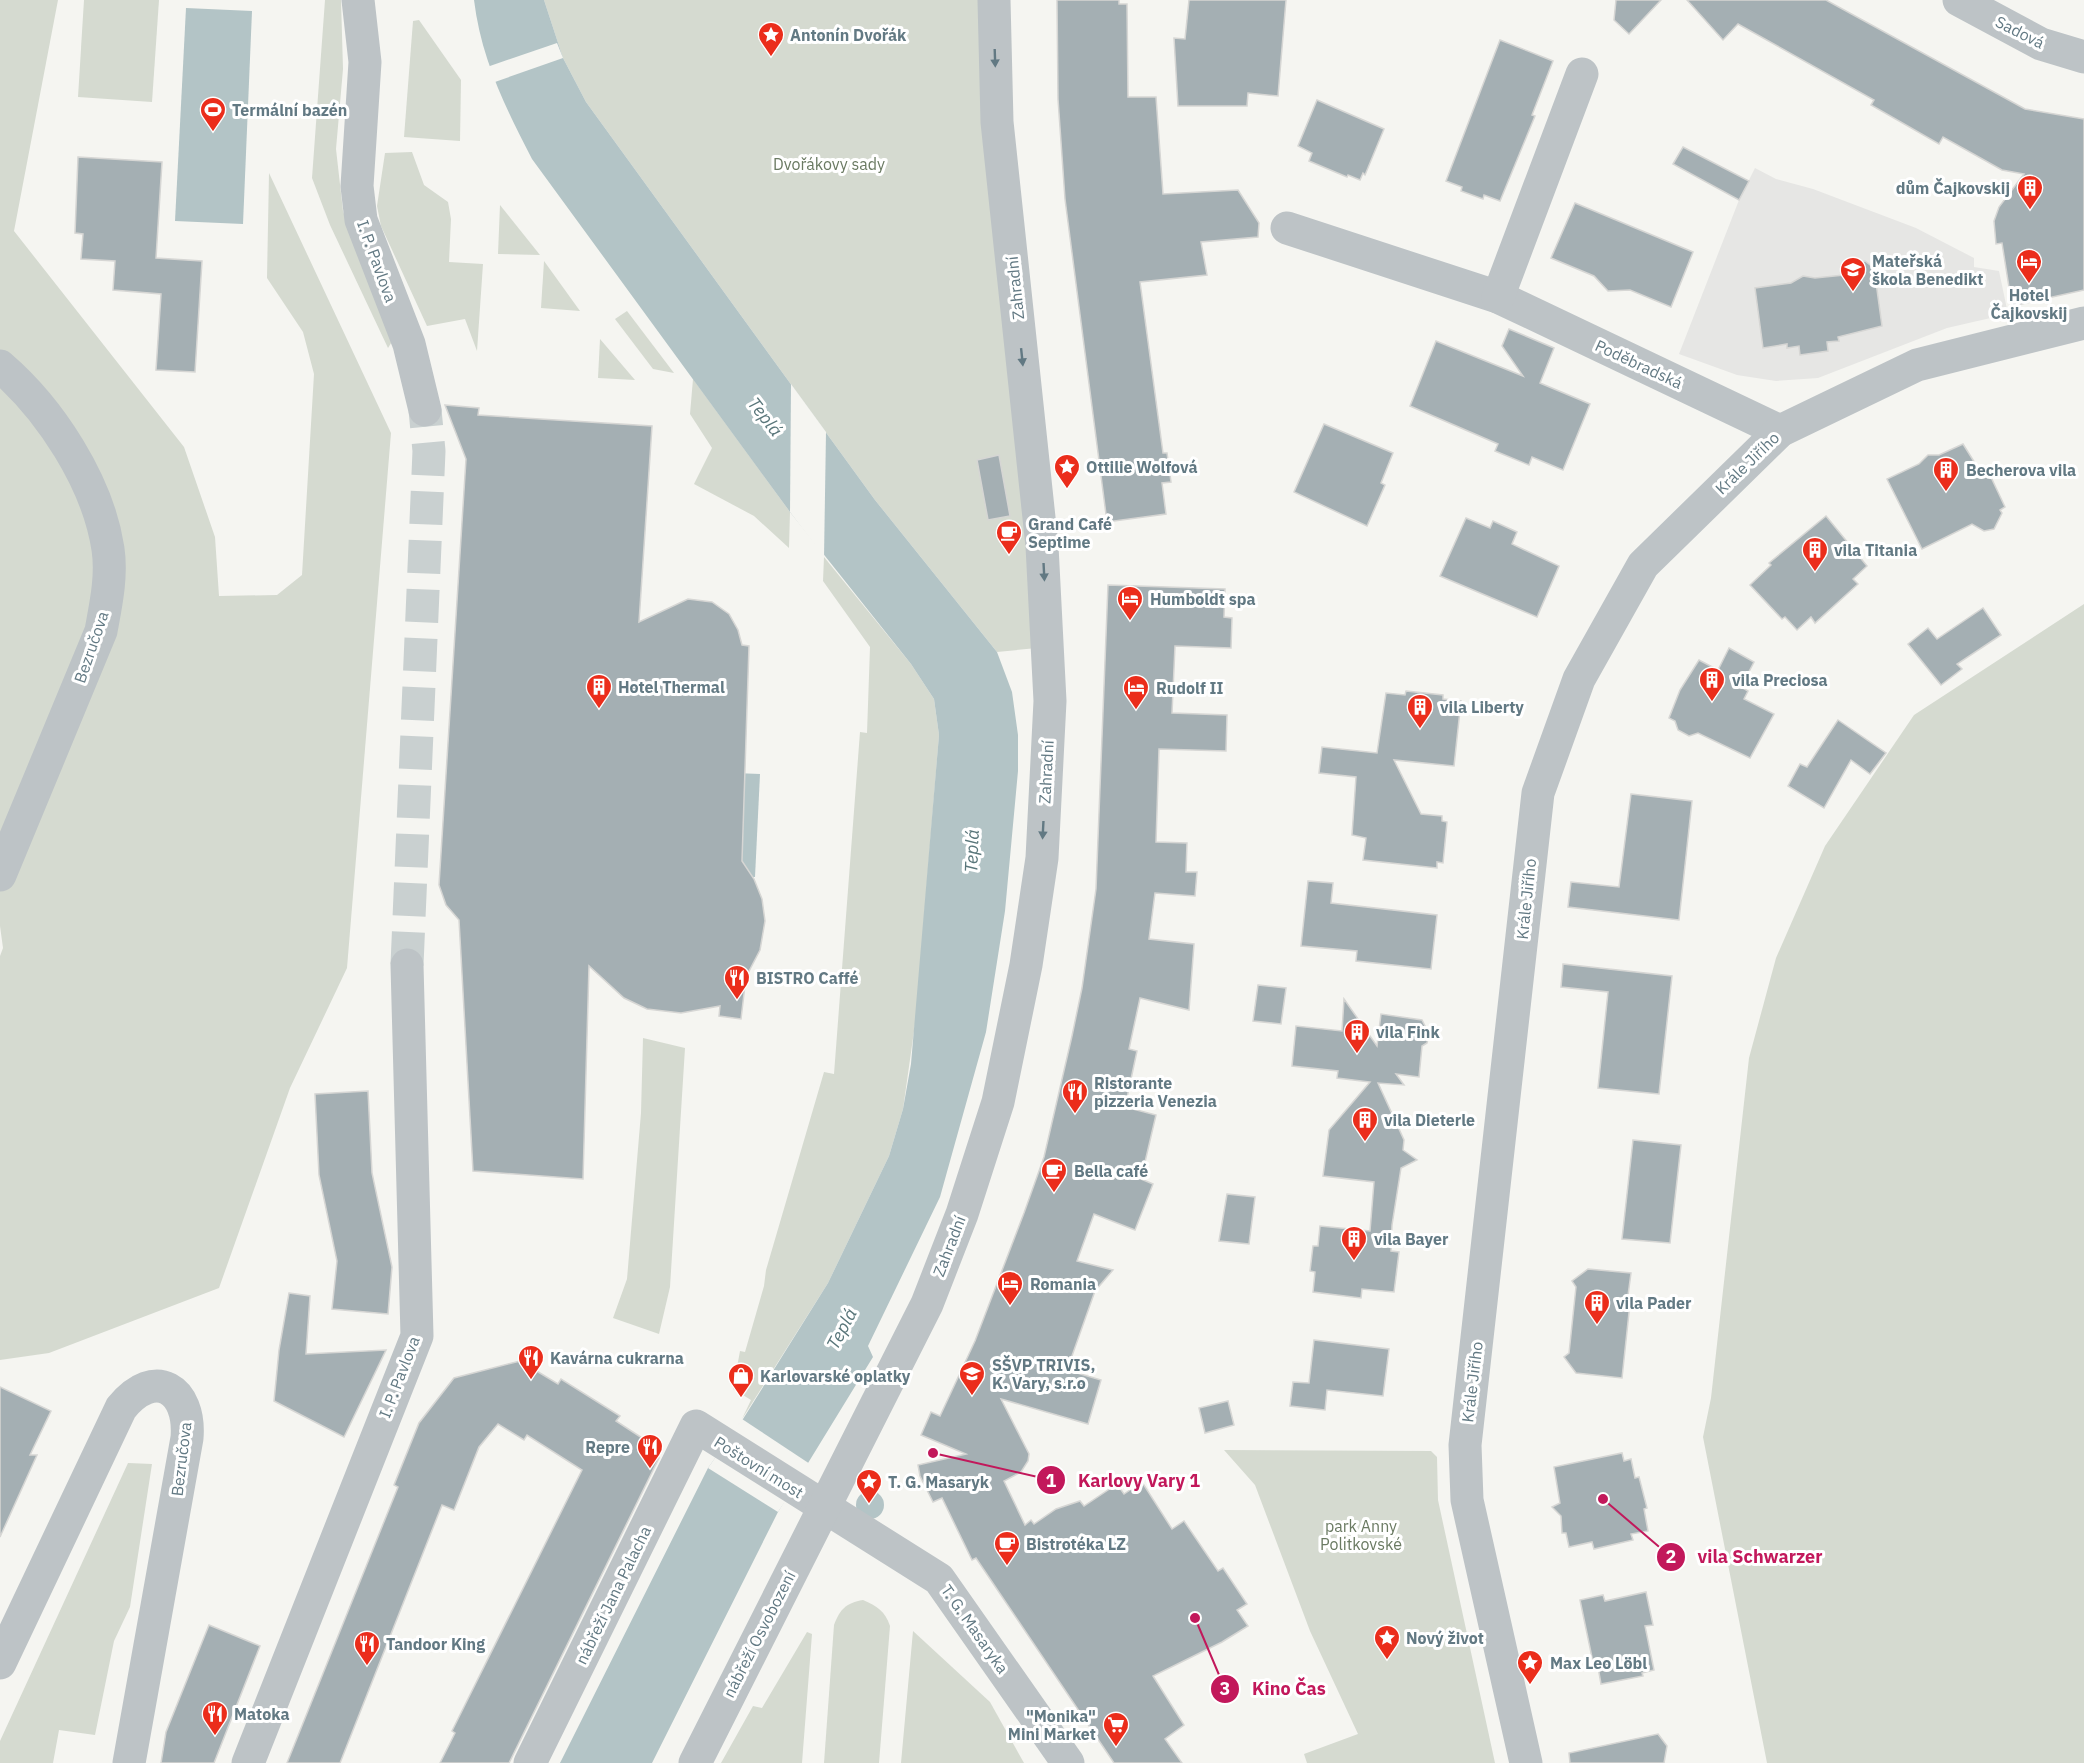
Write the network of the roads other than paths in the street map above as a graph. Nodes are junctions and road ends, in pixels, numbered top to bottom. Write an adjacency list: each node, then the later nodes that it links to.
1 (358, 0): 10 (street, I. P. Pavlova)
2 (994, 0): 15 (street, Zahradní, one-way to 15)
3 (1959, 0): 4 (street, Sadová)
4 (2084, 57)
5 (1582, 74): 7 (street)
6 (1287, 228): 7 (street, Poděbradská)
7 (1498, 297): 11 (street, Poděbradská)
8 (2084, 323): 11 (street, Krále Jiřího)
9 (0, 366): 12 (street, Bezručova)
10 (425, 410)
11 (1780, 431): 22 (street, Krále Jiřího)
12 (0, 875)
13 (407, 965): 18 (street, I. P. Pavlova)
14 (696, 1426): 15 (street, Poštovní most); 19 (street, nábřeží Jana Palacha)
15 (823, 1506): 20 (street, nábřeží Osvobození); 21 (street, T. G. Masaryka)
16 (0, 1663): 17 (street, Bezručova)
17 (129, 1763)
18 (248, 1763)
19 (530, 1763)
20 (695, 1763)
21 (1068, 1763)
22 (1526, 1763)

